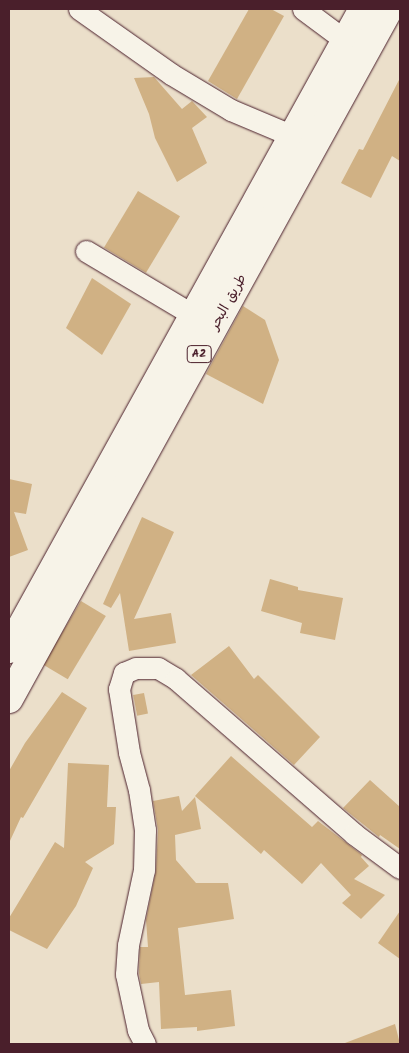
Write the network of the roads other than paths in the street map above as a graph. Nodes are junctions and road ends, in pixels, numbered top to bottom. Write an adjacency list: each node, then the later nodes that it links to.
1 (79, 9): 5 (street)
2 (303, 9): 4 (street)
3 (385, 15): 4 (highway, طريق البحر / A2); 9 (highway, طريق البحر / A2)
4 (346, 41): 5 (highway, طريق البحر / A2)
5 (293, 136): 7 (highway, طريق البحر / A2)
6 (86, 250): 7 (street)
7 (195, 316): 8 (highway, طريق البحر / A2)
8 (9, 649)
9 (9, 699)
10 (400, 868): 11 (street)
11 (144, 1044)

